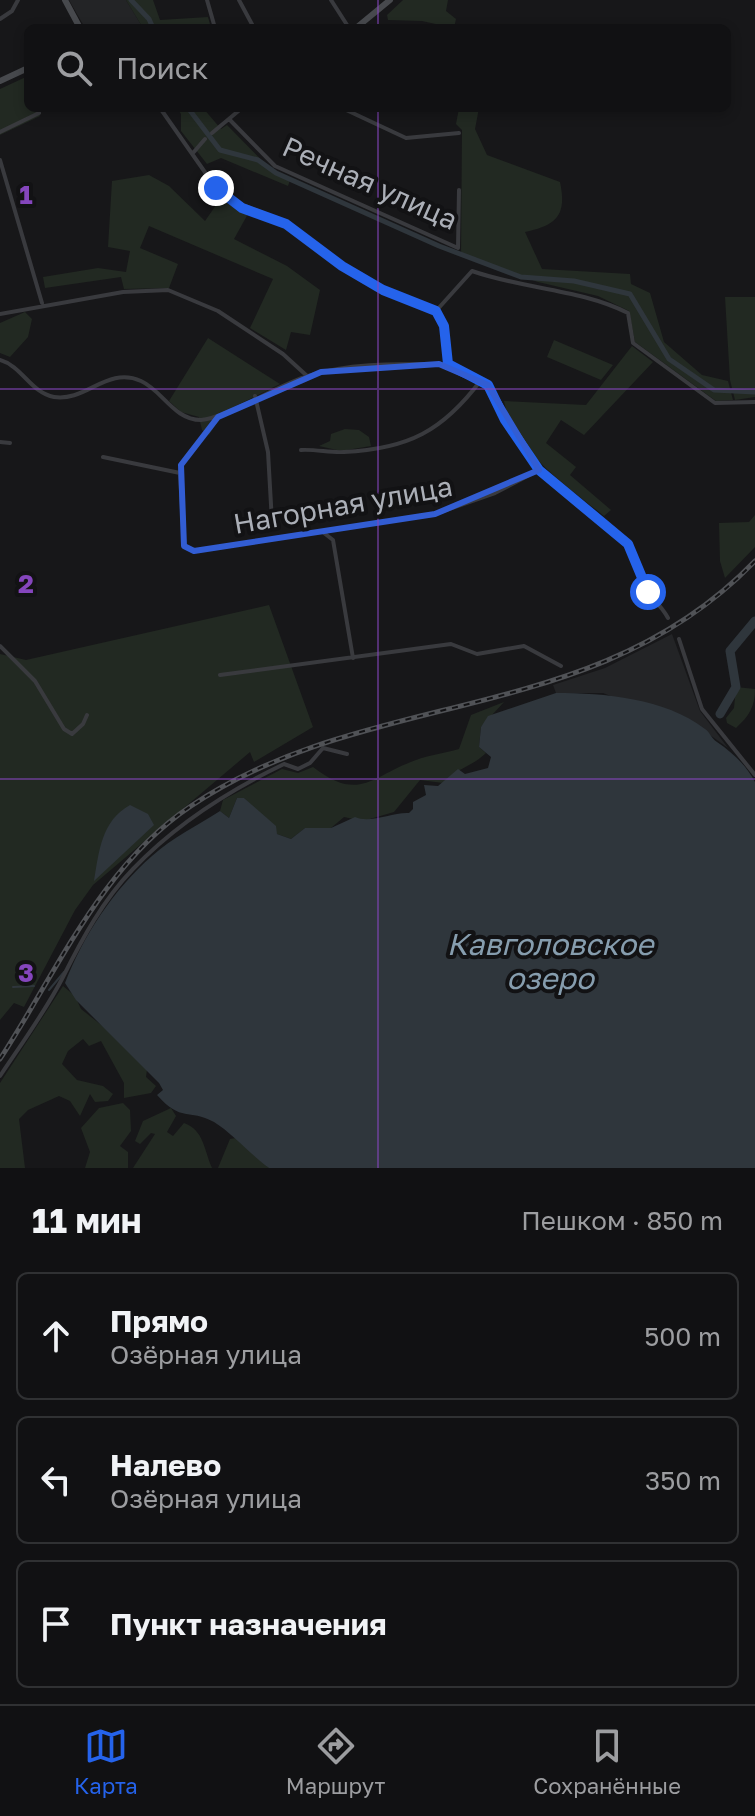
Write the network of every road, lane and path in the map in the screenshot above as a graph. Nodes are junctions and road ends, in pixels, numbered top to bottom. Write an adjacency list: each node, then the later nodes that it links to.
1 (18, 0): 7 (street)
2 (65, 0): 8 (main road)
3 (207, 0): 9 (street)
4 (239, 0): 10 (street)
5 (331, 0): 11 (street)
6 (390, 0): 12 (main road)
7 (0, 19)
8 (78, 24)
9 (214, 24)
10 (252, 24)
11 (346, 24)
12 (361, 24)
13 (24, 70): 14 (main road)
14 (0, 81)
15 (163, 112): 24 (street)
16 (237, 112): 19 (street)
17 (351, 112): 22 (street)
18 (39, 113): 20 (street)
19 (229, 119): 21 (street); 26 (street, Речная улица)
20 (0, 132)
21 (212, 133)
22 (459, 133)
23 (205, 139): 24 (street)
24 (193, 153): 28 (street)
25 (0, 160): 27 (street)
26 (459, 190)
27 (42, 304): 29 (street); 32 (street)
28 (436, 311): 31 (street); 35 (street)
29 (0, 314)
30 (0, 360): 36 (street)
31 (448, 364): 32 (street); 33 (street)
32 (306, 376): 34 (street)
33 (481, 380): 39 (street); 41 (street)
34 (255, 396): 36 (street); 43 (street)
35 (755, 402)
36 (218, 417): 42 (street)
37 (0, 442): 38 (street)
38 (10, 443)
39 (301, 450)
40 (103, 457): 42 (street)
41 (539, 470): 44 (street, Нагорная улица); 45 (street)
42 (180, 473): 44 (street, Нагорная улица)
43 (272, 522)
44 (322, 532): 48 (street)
45 (668, 618)
46 (679, 639): 53 (street)
47 (0, 646): 51 (street)
48 (353, 659): 49 (street); 50 (street)
49 (561, 666)
50 (220, 675)
51 (87, 715)
52 (347, 754): 54 (street)
53 (755, 775)
54 (0, 1076)

